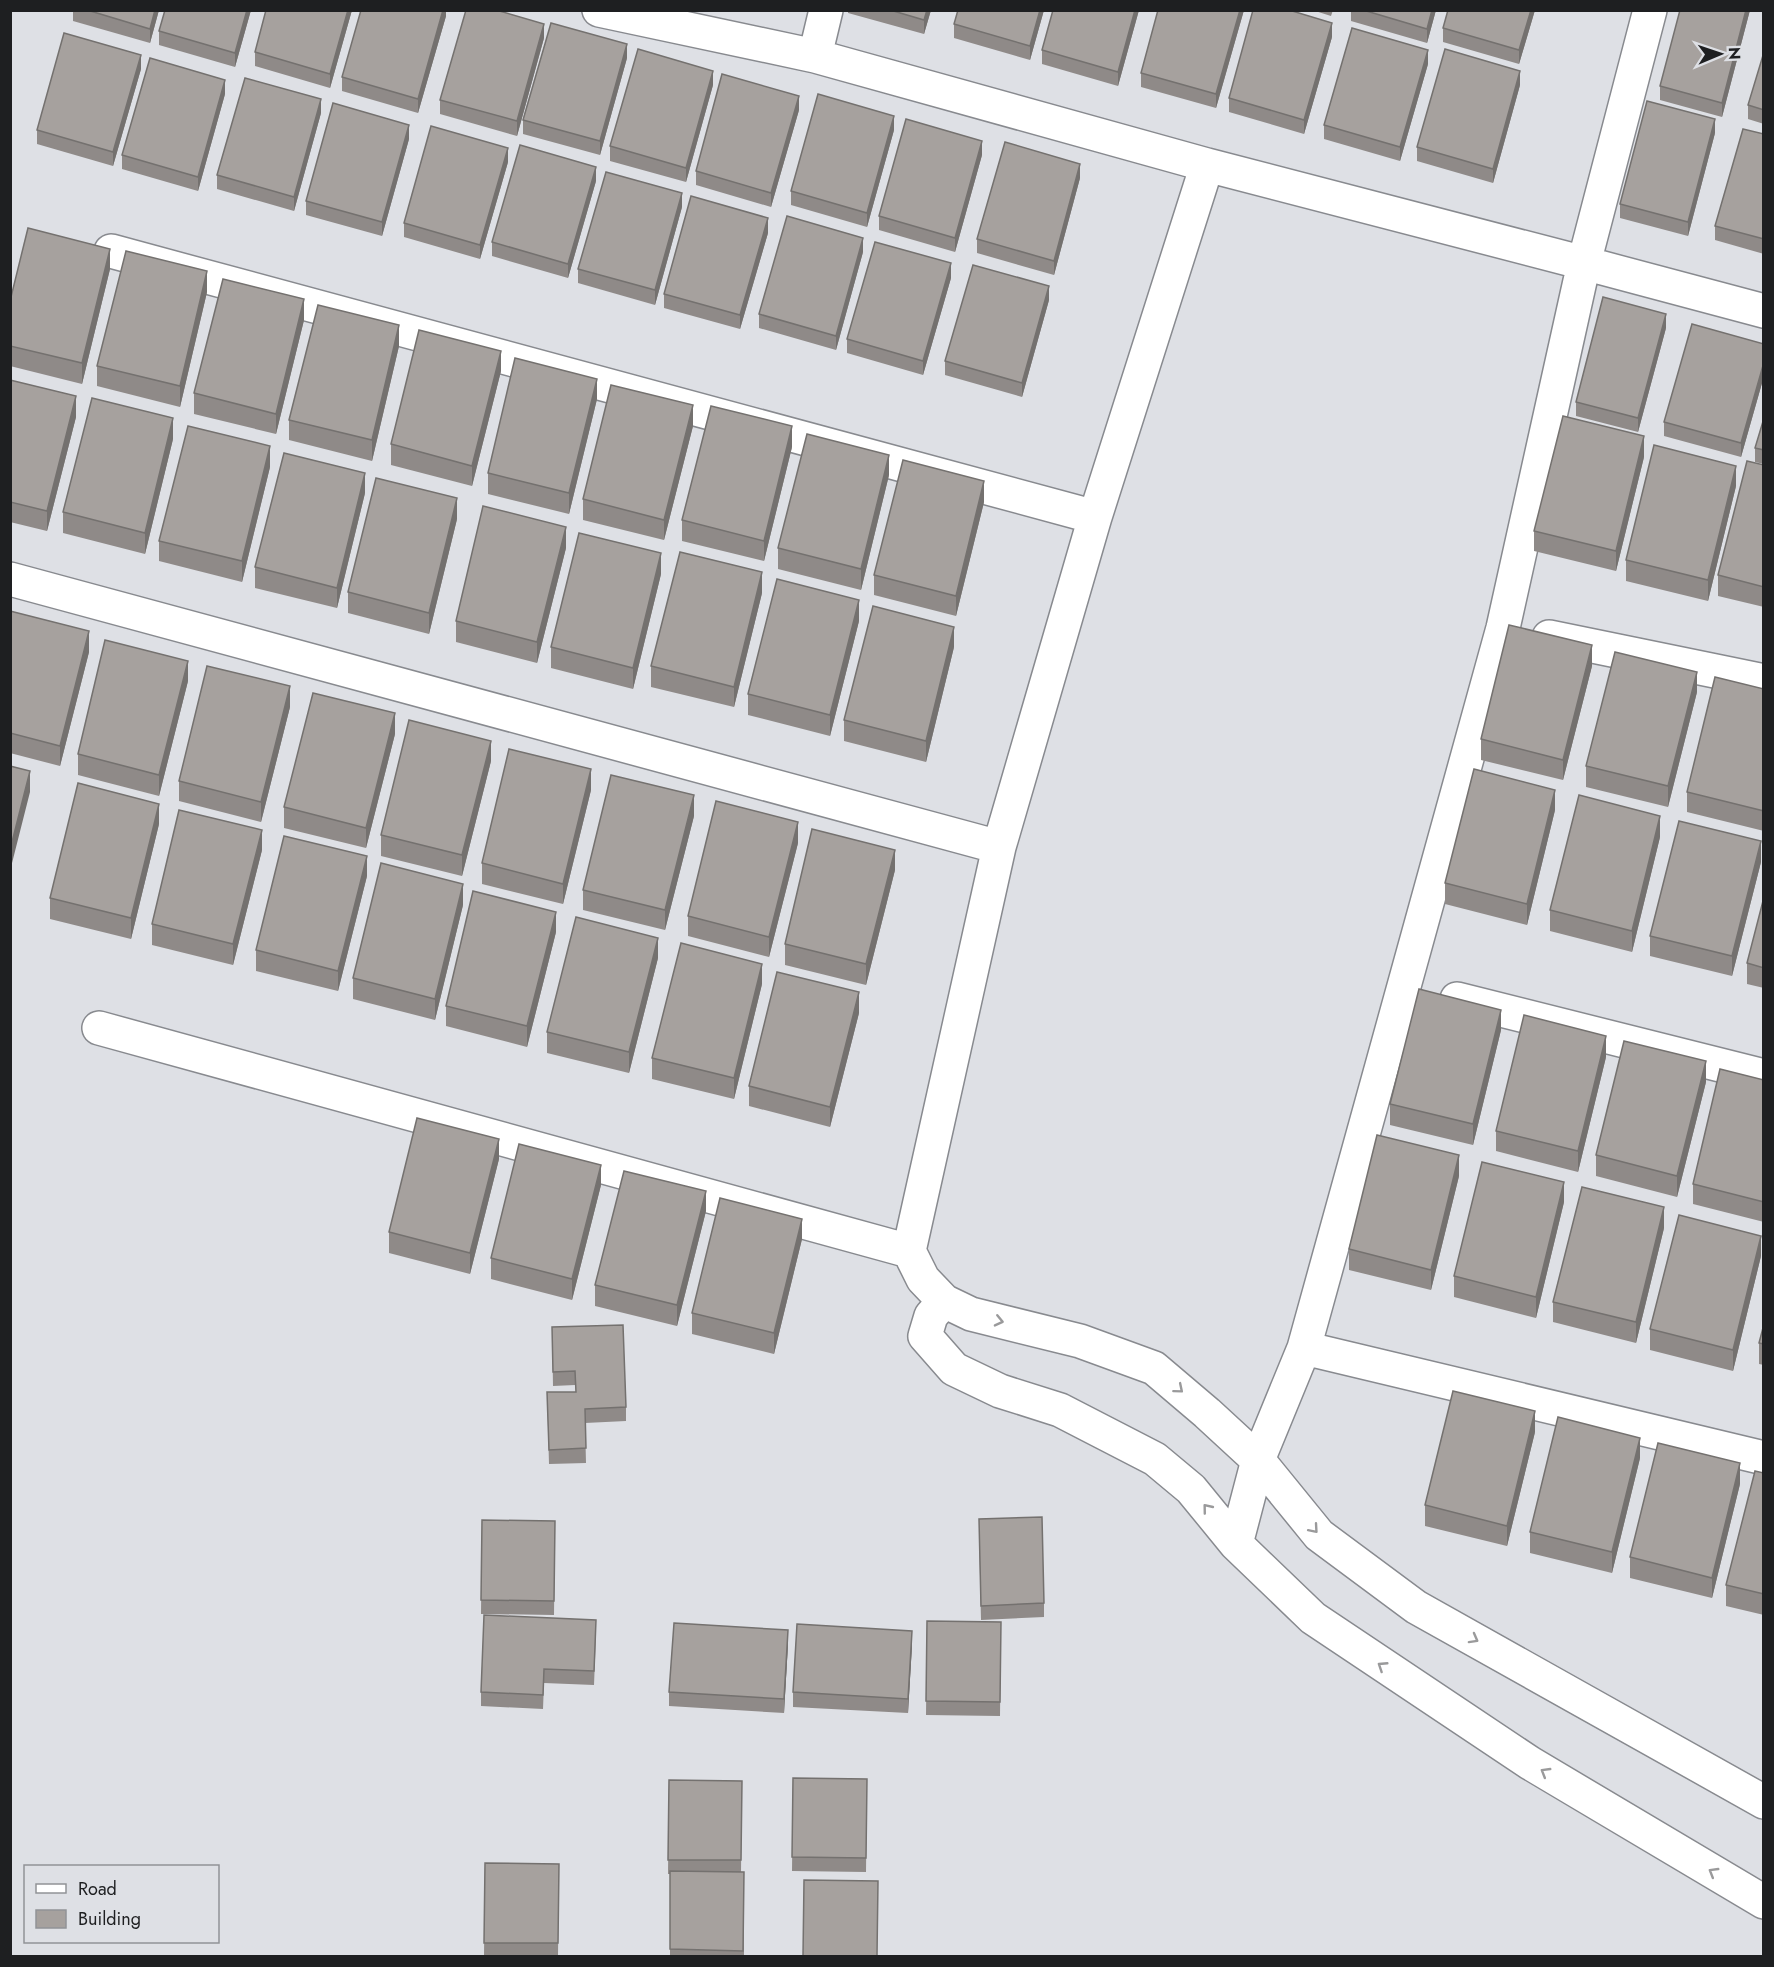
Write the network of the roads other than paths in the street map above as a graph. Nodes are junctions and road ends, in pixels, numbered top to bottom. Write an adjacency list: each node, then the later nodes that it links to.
1 (599, 10): 4 (street)
2 (826, 10): 4 (street)
3 (1650, 10): 7 (street)
4 (815, 56): 5 (street)
5 (1207, 165): 7 (street); 9 (street)
6 (111, 251): 9 (street)
7 (1584, 263): 8 (street); 11 (street)
8 (1764, 311)
9 (1095, 517): 13 (street)
10 (10, 579): 13 (street)
11 (1503, 628): 12 (street); 14 (street)
12 (1764, 681)
13 (999, 847): 17 (street)
14 (1403, 986): 16 (street); 19 (street)
15 (99, 1028): 17 (street)
16 (1764, 1076)
17 (909, 1251): 18 (street)
18 (944, 1301): 21 (street, one-way to 21); 22 (street, one-way to 18)
19 (1304, 1348): 20 (street); 21 (street)
20 (1764, 1458)
21 (1258, 1460): 22 (street); 23 (street, one-way to 23)
22 (1236, 1544): 24 (street, one-way to 22)
23 (1764, 1802)
24 (1764, 1902)

